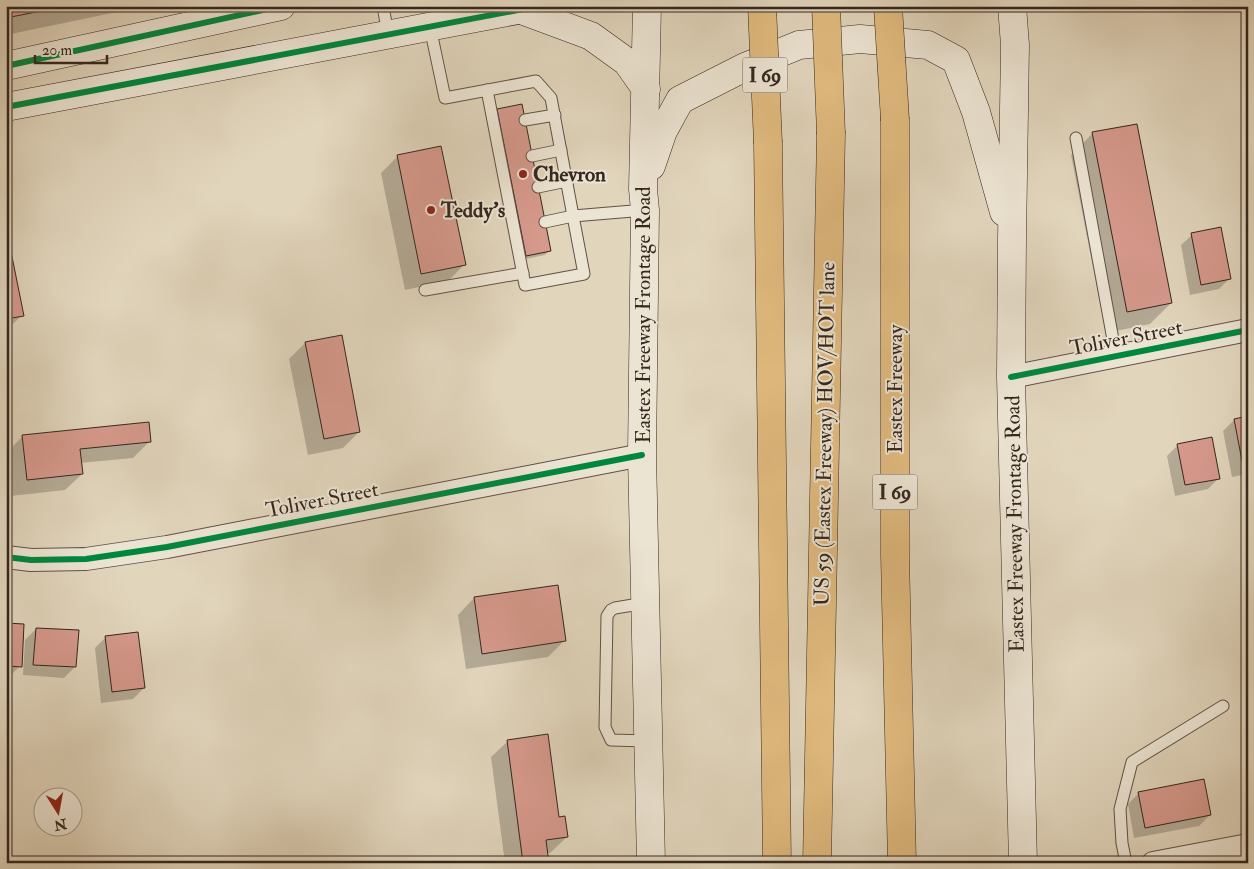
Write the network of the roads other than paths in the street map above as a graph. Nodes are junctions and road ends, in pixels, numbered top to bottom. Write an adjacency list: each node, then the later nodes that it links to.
1 (280, 6): 13 (main road)
2 (384, 6): 11 (lane)
3 (647, 6): 14 (main road, Eastex Freeway Frontage Road)
4 (762, 6): 38 (highway, I 69, bridge)
5 (826, 6): 43 (highway, US 59 (Eastex Freeway) HOV/HOT lane, bridge)
6 (888, 6): 44 (highway, Eastex Freeway / I 69, bridge)
7 (1012, 6): 12 (main road, Eastex Freeway Frontage Road)
8 (1032, 6): 12 (main road)
9 (530, 8): 10 (main road); 14 (main road)
10 (430, 27): 11 (main road); 15 (lane)
11 (388, 35): 16 (main road)
12 (1015, 45): 27 (main road, Eastex Freeway Frontage Road)
13 (6, 66)
14 (646, 89): 24 (main road, Eastex Freeway Frontage Road)
15 (487, 90): 17 (lane); 28 (lane)
16 (6, 107)
17 (555, 115): 18 (lane); 20 (lane)
18 (525, 120)
19 (1076, 138): 31 (lane)
20 (561, 150): 21 (lane); 22 (lane)
21 (532, 156)
22 (567, 181): 23 (lane); 25 (lane)
23 (538, 186)
24 (644, 200): 25 (lane); 27 (main road); 33 (main road, Eastex Freeway Frontage Road)
25 (573, 216): 26 (lane); 28 (lane)
26 (546, 222)
27 (1012, 240): 32 (main road, Eastex Freeway Frontage Road)
28 (523, 272): 29 (lane)
29 (424, 290)
30 (1248, 330): 31 (street, Toliver Street)
31 (1116, 356): 32 (street, Toliver Street)
32 (1011, 377): 45 (main road, Eastex Freeway Frontage Road)
33 (642, 455): 34 (street, Toliver Street); 35 (main road, Eastex Freeway Frontage Road)
34 (6, 557)
35 (645, 603): 37 (main road, Eastex Freeway Frontage Road); 37 (lane)
36 (1223, 706): 46 (lane)
37 (648, 741): 40 (main road, Eastex Freeway Frontage Road)
38 (777, 805): 41 (highway); 42 (highway, I 69)
39 (1248, 844): 47 (street)
40 (651, 863)
41 (758, 863)
42 (777, 863)
43 (817, 863)
44 (902, 863)
45 (1023, 863)
46 (1126, 863)
47 (1153, 863)

